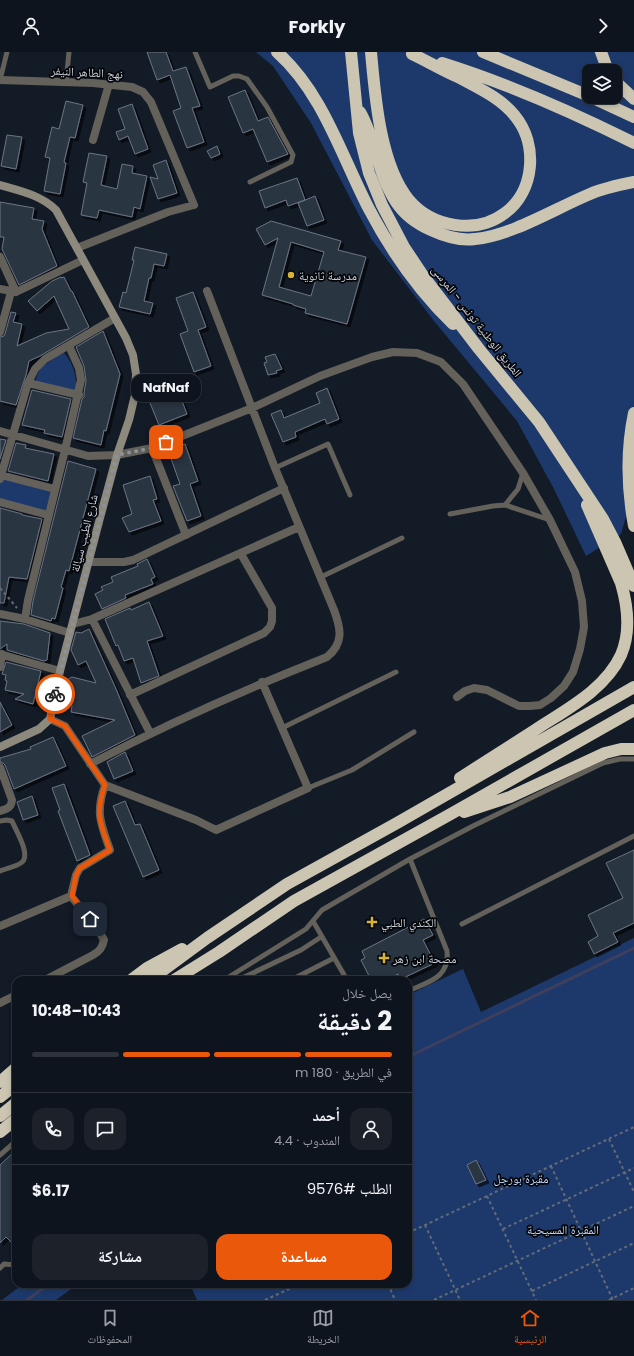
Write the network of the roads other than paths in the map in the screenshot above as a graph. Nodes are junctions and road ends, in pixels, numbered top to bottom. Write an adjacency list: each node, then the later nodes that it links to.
1 (7, 52): 10 (lane)
2 (69, 52): 13 (lane)
3 (195, 52): 23 (lane)
4 (277, 52): 35 (highway)
5 (350, 52): 19 (highway, الطريق الوطنية تونس - المرسى)
6 (371, 52): 9 (highway)
7 (483, 52): 16 (highway)
8 (601, 52): 11 (highway)
9 (409, 53): 22 (highway)
10 (3, 59): 12 (lane)
11 (605, 64)
12 (0, 81): 13 (street, نهج الطاهر النيفر)
13 (66, 82): 14 (street, نهج الطاهر النيفر)
14 (109, 84): 21 (street); 26 (street, نهج الطاهر النيفر)
15 (622, 88): 17 (highway)
16 (582, 94)
17 (634, 99)
18 (605, 104): 20 (highway)
19 (356, 106): 24 (highway); 35 (highway, الطريق الوطنية تونس - المرسى)
20 (634, 117)
21 (93, 140)
22 (634, 143)
23 (250, 182)
24 (634, 182)
25 (0, 185): 26 (street, شارع الطيب سيالة)
26 (77, 248): 28 (street, شارع الطيب سيالة)
27 (0, 257): 31 (street)
28 (83, 260): 31 (street); 32 (street, شارع الطيب سيالة)
29 (0, 289): 31 (street)
30 (207, 291): 38 (street)
31 (14, 292): 33 (street)
32 (115, 318): 34 (street); 44 (street, شارع الطيب سيالة)
33 (0, 332)
34 (69, 346): 36 (street); 37 (street)
35 (479, 349): 46 (highway, الطريق الوطنية تونس - المرسى)
36 (28, 383): 37 (street); 41 (street)
37 (79, 395): 43 (street)
38 (252, 408): 42 (street); 45 (street); 47 (street)
39 (634, 413): 57 (highway)
40 (0, 431): 41 (street)
41 (13, 435): 43 (street); 48 (street)
42 (152, 448): 44 (street); 59 (street)
43 (65, 450): 44 (street); 50 (street)
44 (117, 455): 62 (street, شارع الطيب سيالة)
45 (275, 468): 49 (street); 51 (lane)
46 (573, 472): 64 (highway, الطريق الوطنية تونس - المرسى); 93 (highway)
47 (523, 473): 53 (lane); 56 (street)
48 (0, 477): 50 (street)
49 (284, 488): 58 (street); 59 (street)
50 (55, 489): 55 (street)
51 (350, 495)
52 (0, 502): 55 (street)
53 (505, 505): 54 (lane); 56 (lane)
54 (450, 514)
55 (48, 515): 66 (street)
56 (550, 520): 77 (street)
57 (634, 526)
58 (299, 528): 61 (street); 63 (street)
59 (186, 535): 62 (street)
60 (402, 538): 63 (lane)
61 (241, 554): 67 (street); 76 (street)
62 (89, 562): 68 (street, شارع الطيب سيالة)
63 (321, 578): 74 (street)
64 (634, 586)
65 (0, 614): 66 (street)
66 (25, 617): 69 (street)
67 (92, 619): 68 (street); 76 (street)
68 (73, 624): 69 (street, شارع الطيب سيالة)
69 (70, 633): 72 (street, شارع الطيب سيالة)
70 (1, 654): 71 (street); 72 (street)
71 (0, 667)
72 (60, 671): 79 (street, شارع الطيب سيالة)
73 (396, 672): 80 (lane)
74 (262, 682): 80 (street); 82 (street)
75 (634, 687): 93 (highway)
76 (130, 695): 82 (street)
77 (457, 697)
78 (632, 710): 91 (highway)
79 (50, 719): 83 (street); 86 (street)
80 (282, 728): 89 (street)
81 (414, 732): 89 (lane)
82 (150, 733): 86 (street)
83 (0, 747)
84 (634, 749): 91 (highway)
85 (634, 759): 95 (lane)
86 (90, 764): 88 (street)
87 (0, 767): 90 (street)
88 (105, 785): 89 (street); 97 (street)
89 (308, 788)
90 (0, 811)
91 (449, 815): 103 (highway)
92 (0, 821): 96 (lane)
93 (398, 823): 102 (highway)
94 (634, 836): 99 (lane)
95 (410, 859): 98 (lane); 114 (lane)
96 (0, 871)
97 (72, 896): 100 (street); 105 (street)
98 (313, 921): 101 (lane); 110 (lane)
99 (462, 924)
100 (0, 926)
101 (321, 937): 104 (lane); 111 (lane)
102 (207, 938): 106 (highway); 107 (highway)
103 (219, 952): 108 (highway); 109 (highway)
104 (334, 958): 112 (lane); 113 (lane)
105 (53, 976)
106 (136, 976)
107 (155, 976)
108 (180, 976)
109 (192, 976)
110 (230, 976)
111 (246, 976)
112 (300, 976)
113 (345, 976)
114 (412, 989)
115 (12, 997): 116 (street)
116 (0, 1003)
117 (12, 1072): 118 (highway)
118 (0, 1082)
119 (12, 1087): 120 (highway)
120 (0, 1097)
121 (12, 1106): 122 (highway)
122 (0, 1116)
123 (12, 1122): 124 (highway)
124 (0, 1132)
125 (12, 1144): 126 (lane)
126 (0, 1155)
127 (12, 1265): 128 (lane)
128 (0, 1268)

